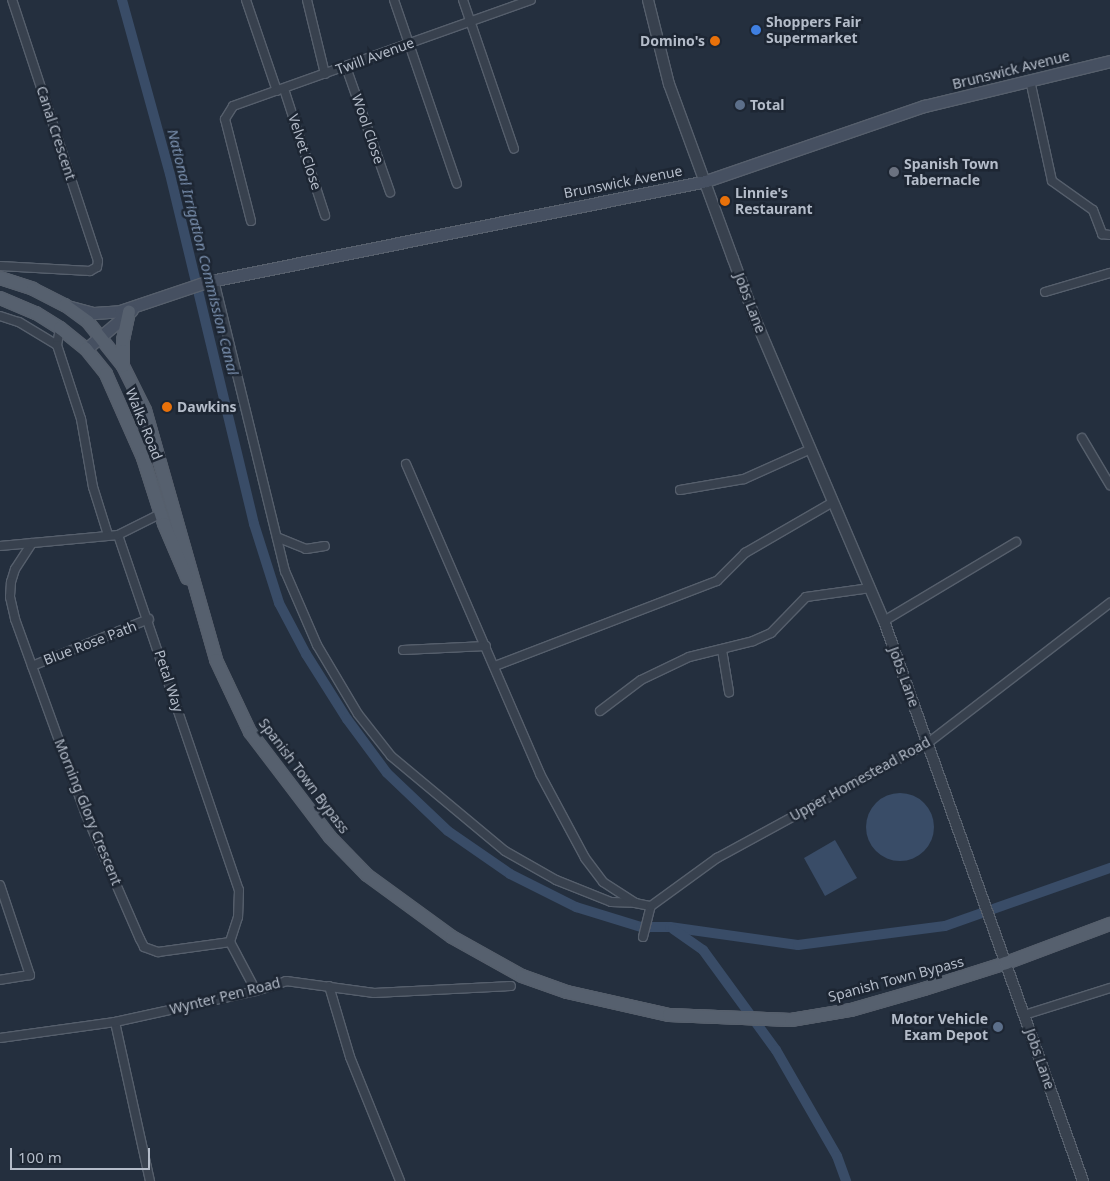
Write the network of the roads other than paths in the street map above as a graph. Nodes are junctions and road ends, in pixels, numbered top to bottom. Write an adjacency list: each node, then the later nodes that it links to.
1 (12, 0): 22 (street, Canal Crescent)
2 (246, 0): 14 (street, Velvet Close)
3 (307, 0): 12 (street)
4 (394, 0): 9 (street)
5 (463, 0): 8 (street)
6 (531, 0): 8 (street, Twill Avenue)
7 (648, 0): 16 (street, Jobs Lane)
8 (470, 22): 9 (street, Twill Avenue); 15 (street)
9 (409, 44): 11 (street, Twill Avenue); 17 (street)
10 (1110, 60): 13 (main road, Brunswick Avenue)
11 (346, 67): 12 (street, Twill Avenue); 18 (street, Wool Close)
12 (325, 74): 14 (street, Twill Avenue)
13 (1030, 80): 16 (main road, Brunswick Avenue); 21 (street)
14 (280, 90): 19 (street, Velvet Close); 20 (street, Twill Avenue)
15 (514, 149)
16 (706, 180): 25 (main road, Brunswick Avenue); 37 (street, Jobs Lane)
17 (457, 184)
18 (390, 192)
19 (325, 215)
20 (251, 221)
21 (1110, 235)
22 (0, 266)
23 (1110, 273): 26 (street)
24 (0, 278): 28 (main road)
25 (210, 281): 29 (main road, Brunswick Avenue); 45 (street)
26 (1045, 292)
27 (0, 298): 31 (main road, Walks Road)
28 (65, 305): 29 (main road, Brunswick Avenue); 32 (main road)
29 (132, 310): 32 (main road, Brunswick Avenue); 35 (main road)
30 (0, 316): 33 (street)
31 (60, 328): 33 (street); 34 (main road, Walks Road)
32 (102, 337): 34 (main road, Brunswick Avenue); 35 (main road, Spanish Town Bypass)
33 (57, 345): 43 (street)
34 (86, 349): 42 (main road, Walks Road)
35 (123, 366): 52 (main road, Spanish Town Bypass)
36 (1082, 438): 39 (street)
37 (811, 449): 40 (street); 41 (street, Jobs Lane)
38 (406, 464): 55 (street)
39 (1110, 485)
40 (680, 490)
41 (833, 502): 50 (street, Jobs Lane); 59 (street)
42 (160, 514): 44 (street); 52 (main road, Walks Road)
43 (108, 535): 44 (street); 47 (street)
44 (118, 535): 53 (street, Petal Way)
45 (279, 538): 49 (street); 64 (street)
46 (1016, 542): 54 (street)
47 (32, 543): 48 (street); 58 (street, Morning Glory Crescent)
48 (0, 546)
49 (325, 546)
50 (870, 588): 54 (street, Jobs Lane); 57 (street)
51 (1110, 602): 62 (street, Upper Homestead Road)
52 (201, 610): 69 (main road, Spanish Town Bypass)
53 (149, 620): 58 (street, Blue Rose Path); 68 (street, Petal Way)
54 (884, 621): 62 (street, Jobs Lane)
55 (486, 646): 56 (street); 59 (street)
56 (403, 650)
57 (722, 650): 60 (street); 61 (street)
58 (32, 666): 68 (street, Morning Glory Crescent)
59 (495, 666): 64 (street)
60 (729, 692)
61 (600, 711)
62 (928, 743): 65 (street, Upper Homestead Road); 69 (street, Jobs Lane)
63 (0, 885): 70 (street)
64 (635, 903): 65 (street)
65 (649, 909): 67 (street)
66 (1110, 924): 69 (main road, Spanish Town Bypass)
67 (642, 936)
68 (230, 942): 74 (street)
69 (1006, 963): 75 (street, Jobs Lane)
70 (0, 980)
71 (329, 986): 72 (street, Wynter Pen Road); 74 (street, Wynter Pen Road); 79 (street)
72 (511, 986)
73 (1110, 988): 75 (street)
74 (256, 991): 76 (street, Wynter Pen Road)
75 (1024, 1015): 80 (street, Jobs Lane)
76 (115, 1022): 77 (street, Wynter Pen Road); 78 (street)
77 (0, 1038)
78 (150, 1181)
79 (400, 1181)
80 (1083, 1181)

